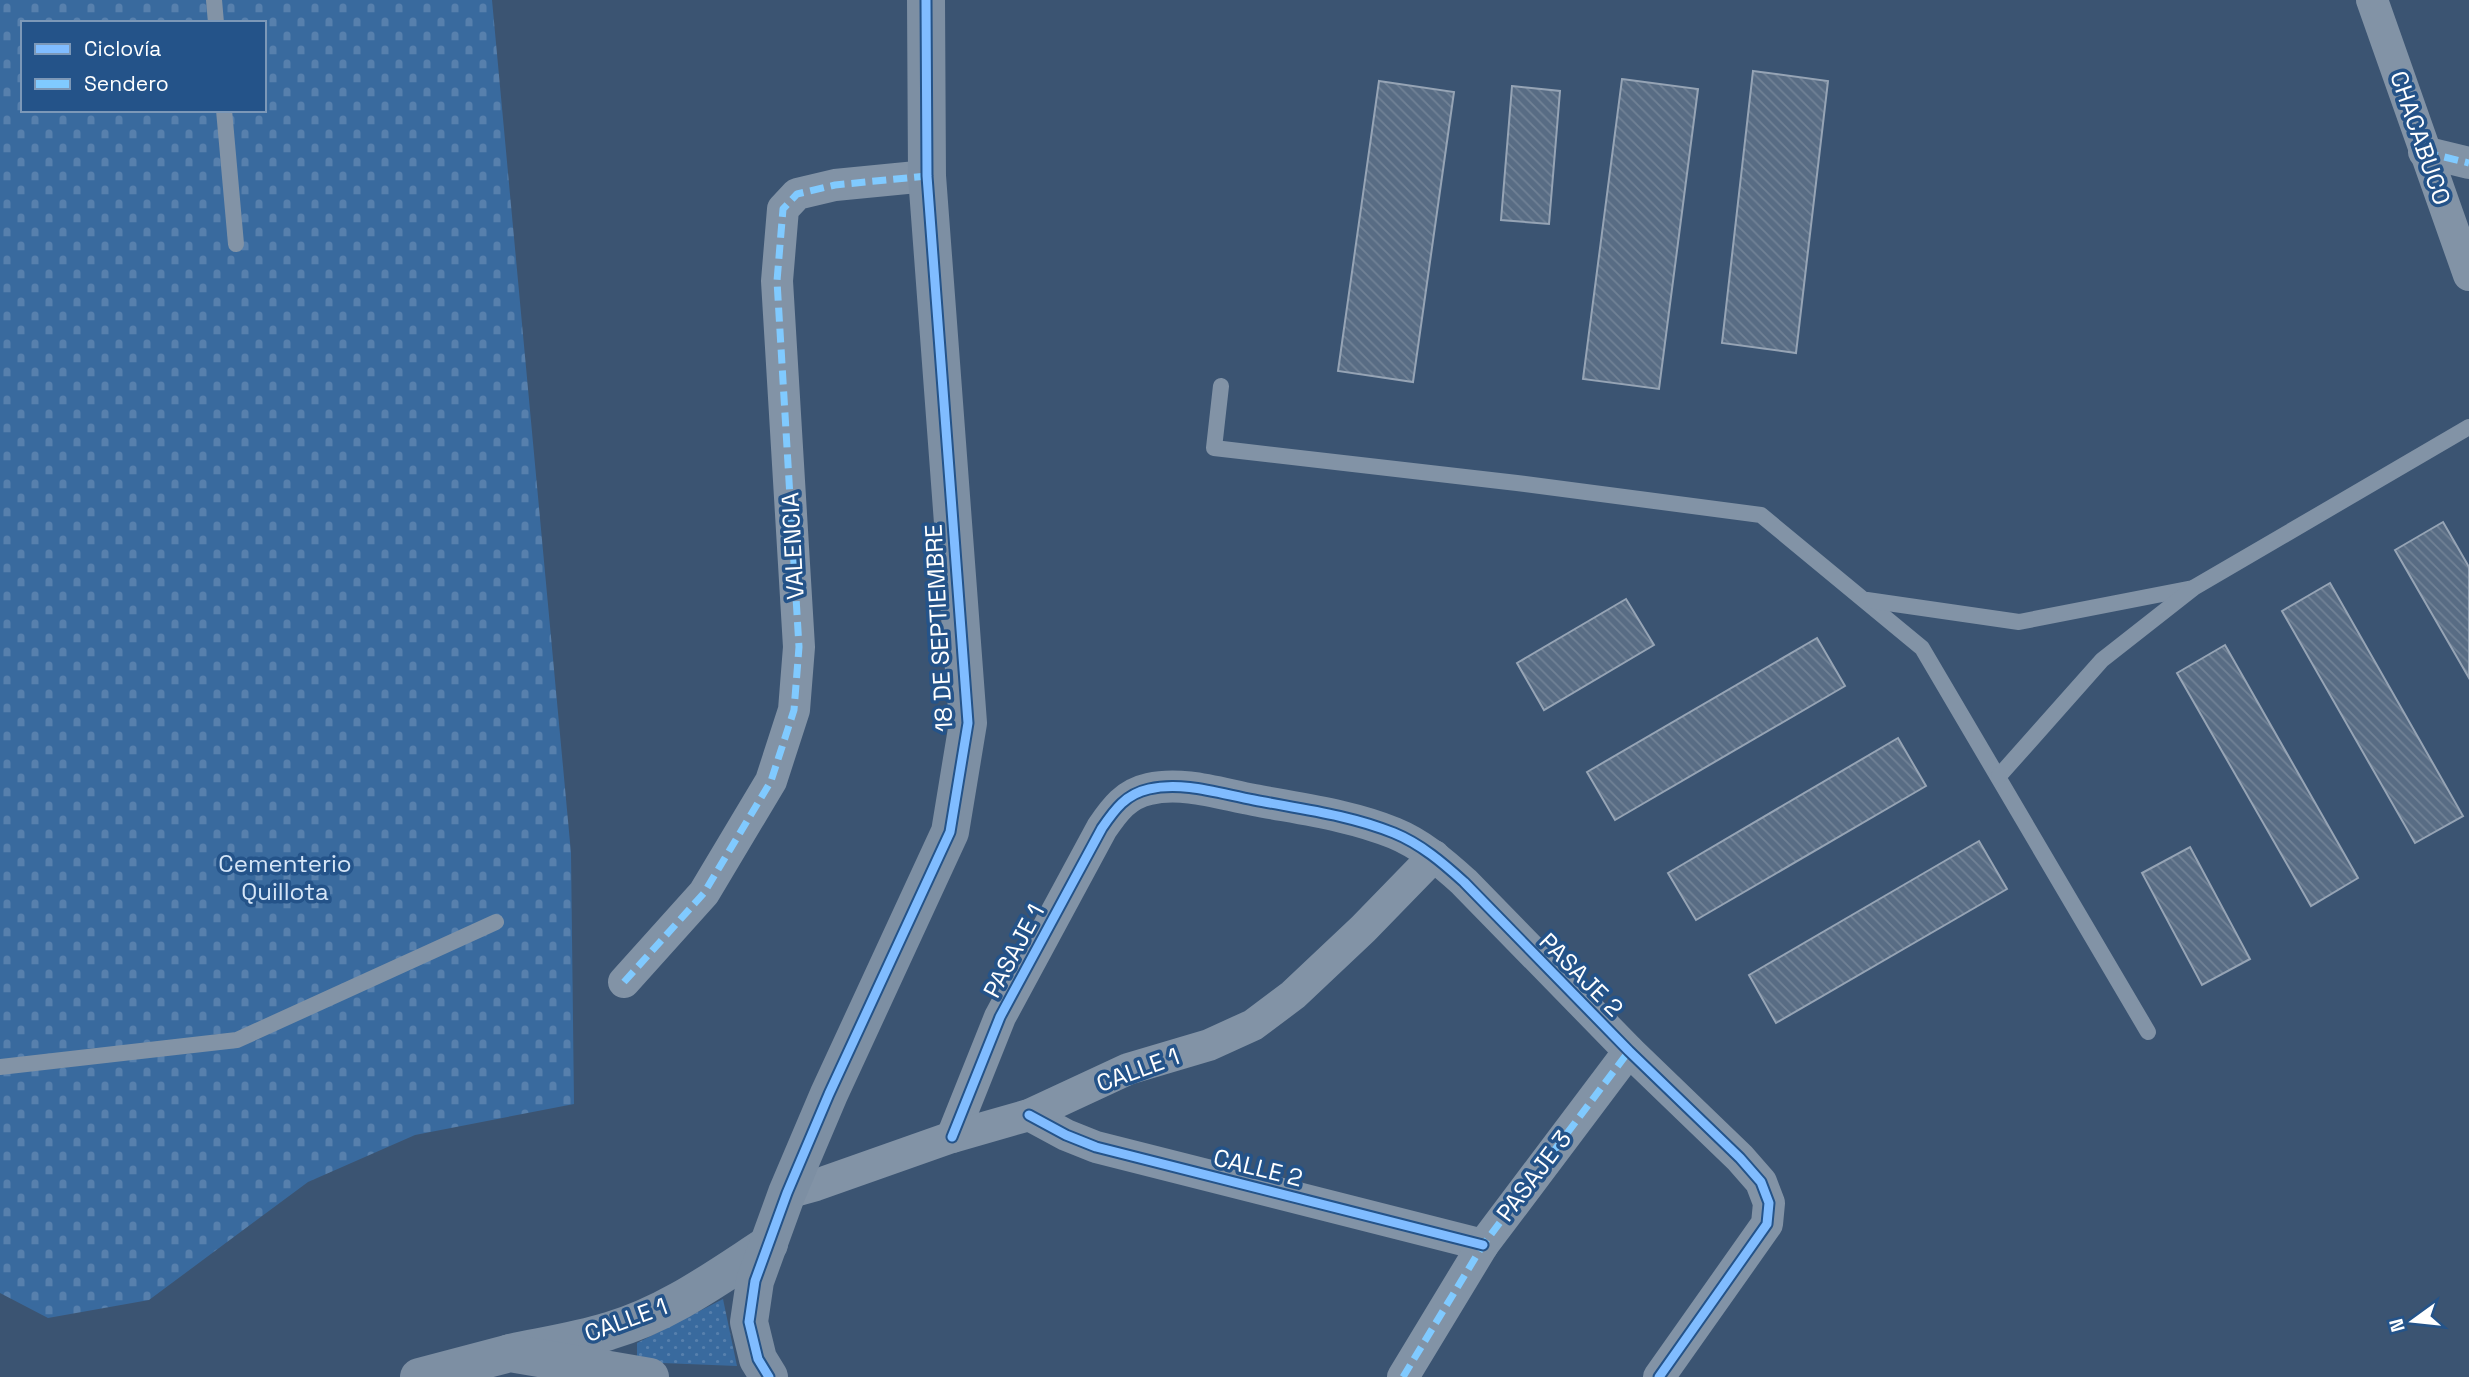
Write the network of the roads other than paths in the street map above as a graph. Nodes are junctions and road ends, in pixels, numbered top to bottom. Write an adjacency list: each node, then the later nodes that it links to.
1 (214, 0): 4 (lane)
2 (926, 0): 8 (street, 18 DE SEPTIEMBRE)
3 (2371, 0): 6 (street, CHACABUCO)
4 (216, 21)
5 (224, 112): 9 (lane)
6 (2424, 152): 7 (street); 10 (street, CHACABUCO)
7 (2469, 163)
8 (927, 176): 19 (street, VALENCIA); 25 (street, 18 DE SEPTIEMBRE)
9 (236, 244)
10 (2469, 275)
11 (1221, 386): 14 (lane)
12 (2469, 427): 13 (lane)
13 (2195, 587): 14 (lane); 15 (lane)
14 (1864, 599): 15 (lane)
15 (1999, 776): 20 (lane)
16 (1131, 795): 17 (street, PASAJE 2); 24 (street, PASAJE 1)
17 (1434, 856): 21 (street, PASAJE 2); 23 (street, CALLE 1)
18 (496, 922): 22 (lane)
19 (624, 982)
20 (2148, 1032)
21 (1629, 1051): 27 (street, PASAJE 3); 33 (street, PASAJE 2)
22 (0, 1068)
23 (1029, 1115): 24 (street, CALLE 1); 27 (street, CALLE 2)
24 (952, 1137): 25 (street, CALLE 1)
25 (788, 1193): 26 (street, 18 DE SEPTIEMBRE)
26 (769, 1244): 28 (street, CALLE 1); 31 (street, 18 DE SEPTIEMBRE)
27 (1483, 1245): 32 (street, PASAJE 3)
28 (510, 1353): 29 (street, CALLE 1); 30 (street)
29 (419, 1377)
30 (650, 1377)
31 (769, 1377)
32 (1403, 1377)
33 (1659, 1377)

